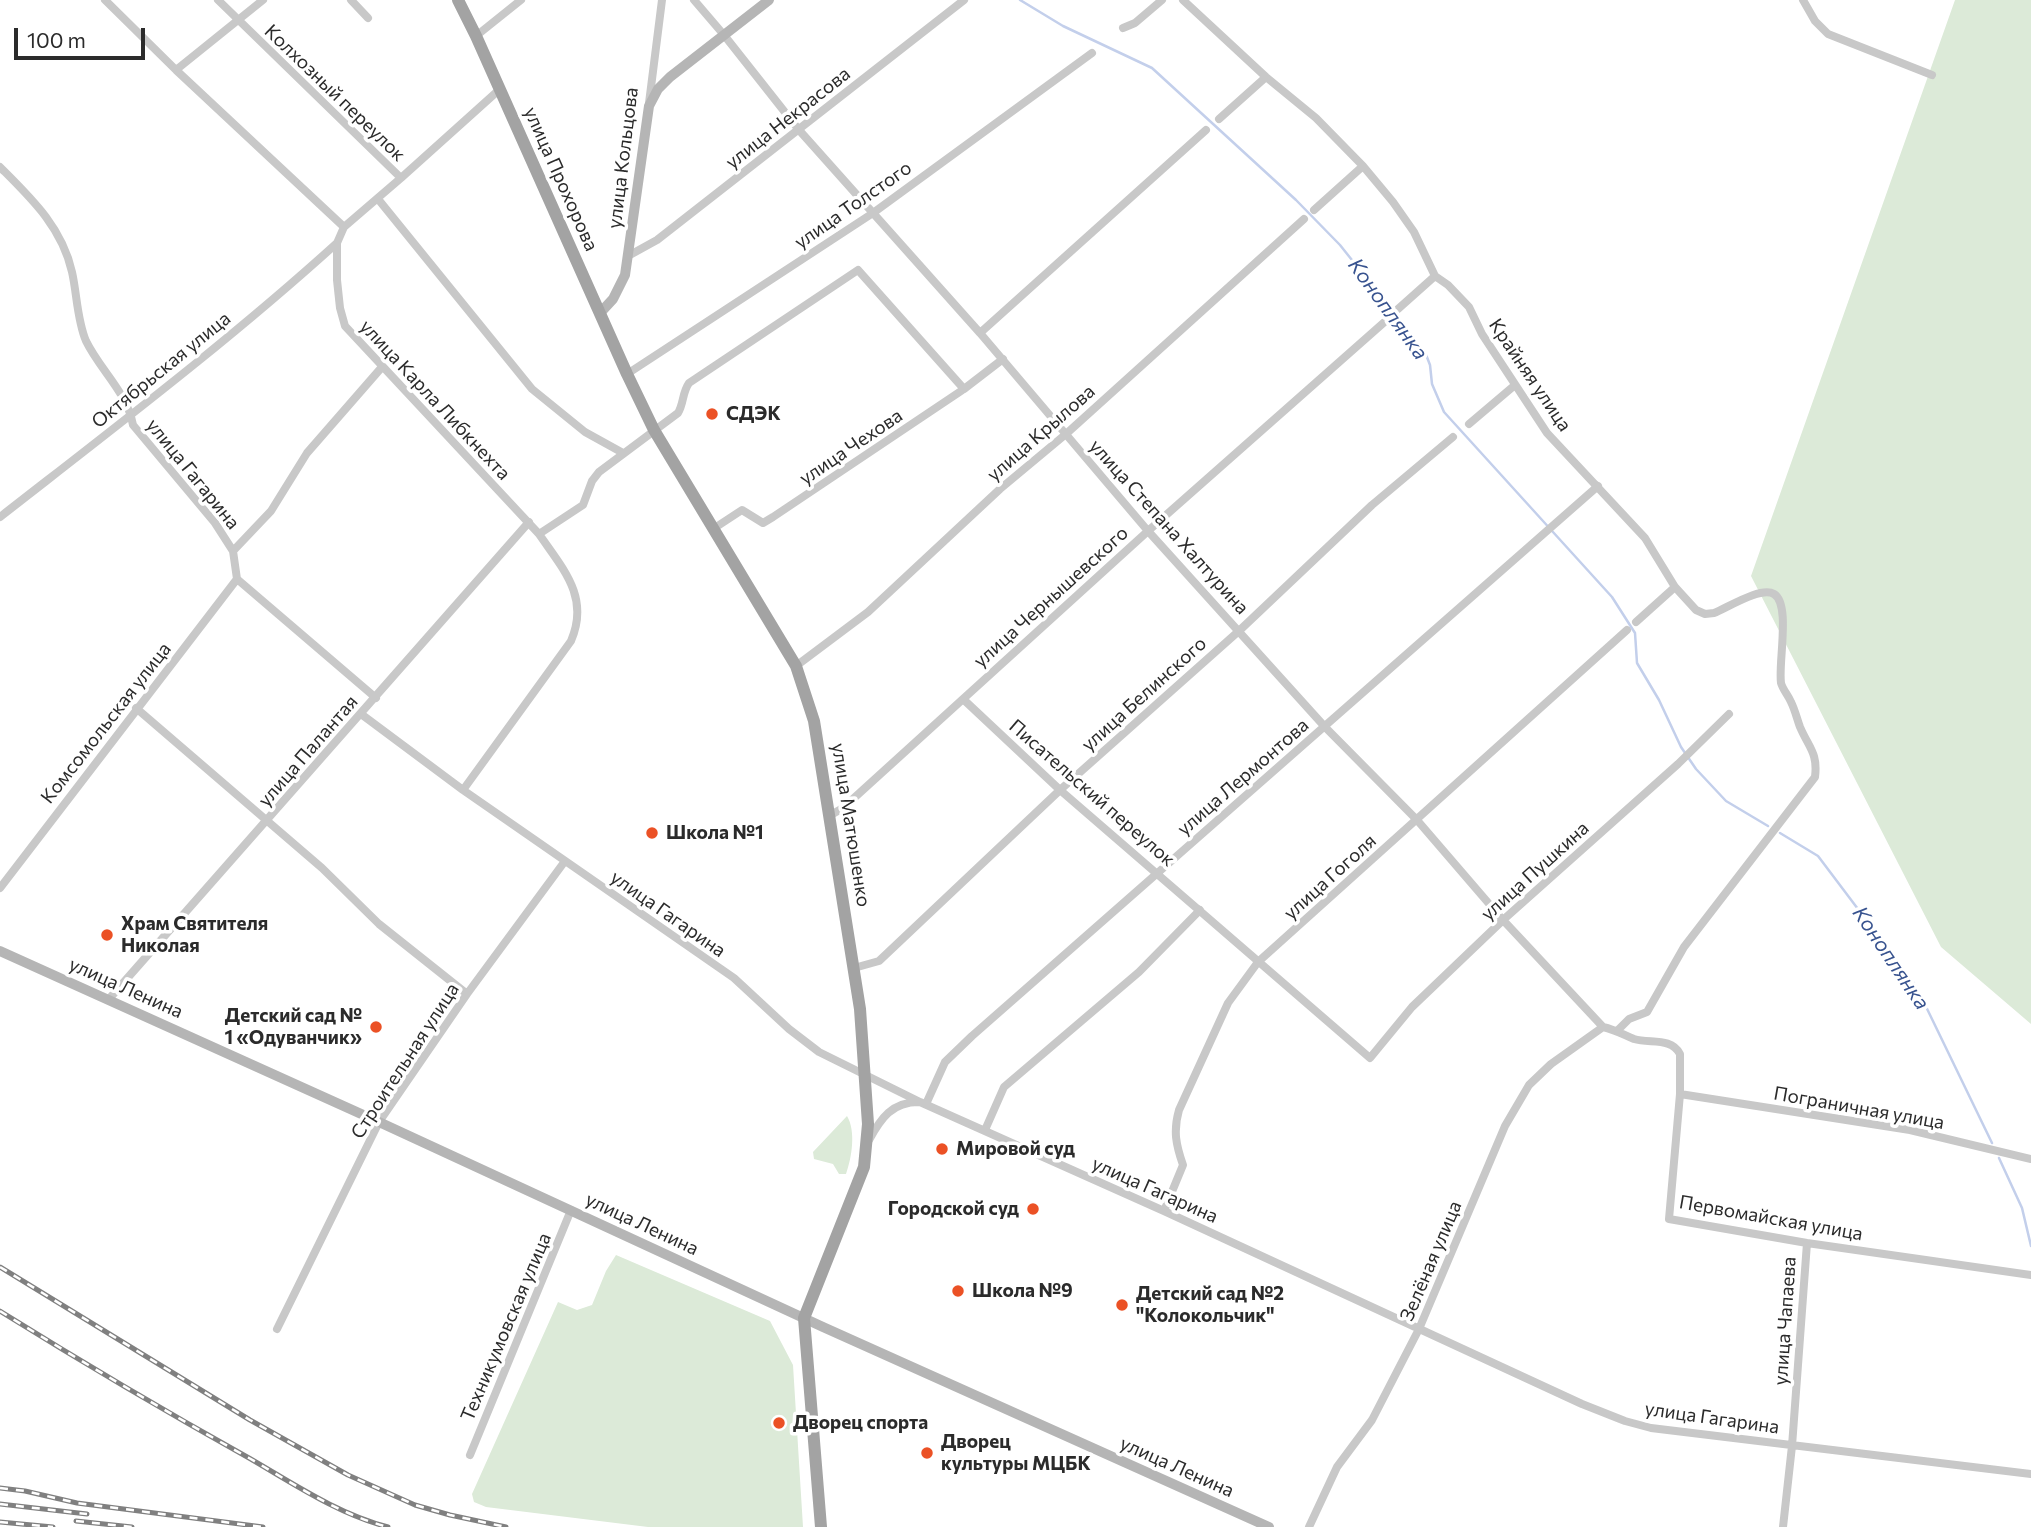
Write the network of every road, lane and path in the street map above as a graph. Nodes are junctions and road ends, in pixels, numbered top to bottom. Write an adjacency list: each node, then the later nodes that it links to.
1 (105, 0): 20 (street)
2 (218, 0): 15 (street, Колхозный переулок)
3 (263, 0): 15 (street)
4 (351, 0): 14 (street)
5 (458, 0): 18 (main road, улица Прохорова)
6 (521, 0): 18 (street)
7 (662, 0): 24 (street, улица Кольцова)
8 (694, 0): 17 (street, улица Степана Халтурина)
9 (769, 0): 17 (main road)
10 (964, 0): 26 (street, улица Некрасова)
11 (1162, 0): 16 (street)
12 (1183, 0): 22 (street, Крайняя улица)
13 (1803, 0): 21 (street)
14 (368, 18)
15 (238, 21): 20 (street); 30 (street, Колхозный переулок)
16 (1124, 27)
17 (724, 35): 24 (main road); 26 (street, улица Степана Халтурина)
18 (476, 36): 23 (main road, улица Прохорова)
19 (1092, 53): 33 (street, улица Толстого)
20 (176, 70): 35 (street)
21 (1932, 75)
22 (1266, 77): 25 (street); 28 (street, Крайняя улица)
23 (500, 89): 30 (street); 40 (main road, улица Прохорова)
24 (649, 106): 37 (main road, улица Кольцова)
25 (1219, 119)
26 (799, 130): 33 (street, улица Степана Халтурина); 37 (street, улица Некрасова)
27 (1206, 130): 42 (street)
28 (1363, 166): 32 (street); 38 (street, Крайняя улица)
29 (0, 167): 48 (street, улица Гагарина)
30 (401, 178): 31 (street)
31 (377, 199): 35 (street); 53 (street)
32 (1314, 210)
33 (873, 213): 42 (street, улица Степана Халтурина); 45 (street, улица Толстого)
34 (1304, 219): 51 (street, улица Крылова)
35 (344, 226): 36 (street, улица Карла Либкнехта)
36 (337, 243): 44 (street, улица Карла Либкнехта); 48 (street, Октябрьская улица)
37 (628, 256): 40 (main road, улица Кольцова)
38 (1435, 276): 39 (street); 46 (street, Крайняя улица)
39 (1398, 309)
40 (601, 312): 45 (main road, улица Прохорова)
41 (1389, 318): 58 (street, улица Чернышевского)
42 (980, 332): 43 (street, улица Степана Халтурина)
43 (1003, 359): 47 (street, улица Чехова); 51 (street, улица Степана Халтурина)
44 (382, 367): 56 (street, улица Карла Либкнехта); 60 (street)
45 (627, 374): 50 (main road, улица Матюшенко)
46 (1515, 385): 49 (street); 54 (street, Крайняя улица)
47 (964, 389): 50 (street); 57 (street, улица Чехова)
48 (131, 415): 55 (street, Октябрьская улица); 60 (street, улица Гагарина)
49 (1469, 424)
50 (654, 430): 53 (street); 57 (main road, улица Матюшенко)
51 (1066, 434): 58 (street, улица Степана Халтурина); 66 (street, улица Крылова)
52 (1453, 437): 64 (street, улица Белинского)
53 (622, 453): 59 (street)
54 (1598, 486): 62 (street, Крайняя улица); 72 (street, улица Лермонтова)
55 (0, 517)
56 (529, 523): 59 (street, улица Карла Либкнехта); 67 (street, улица Палантая)
57 (713, 529): 66 (main road, улица Матюшенко)
58 (1148, 531): 64 (street, улица Степана Халтурина); 68 (street, улица Чернышевского)
59 (539, 534): 73 (street)
60 (233, 551): 61 (street, улица Гагарина)
61 (237, 579): 67 (street); 69 (street, Комсомольская улица)
62 (1675, 587): 63 (street); 89 (street, Крайняя улица)
63 (1636, 622)
64 (1240, 630): 72 (street, улица Степана Халтурина); 74 (street, улица Белинского)
65 (1627, 630): 76 (street, улица Гоголя)
66 (796, 666): 75 (main road, улица Матюшенко)
67 (376, 698): 70 (street, улица Палантая)
68 (963, 699): 74 (street, Писательский переулок); 75 (street, улица Чернышевского)
69 (136, 708): 77 (street); 80 (street, Комсомольская улица)
70 (361, 714): 73 (street, улица Гагарина); 77 (street, улица Палантая)
71 (1729, 714): 82 (street, улица Пушкина)
72 (1325, 727): 76 (street, улица Степана Халтурина); 79 (street, улица Лермонтова)
73 (463, 790): 78 (street, улица Гагарина)
74 (1060, 790): 79 (street, Писательский переулок); 85 (street, улица Белинского)
75 (829, 816): 85 (main road, улица Матюшенко)
76 (1417, 820): 82 (street, улица Степана Халтурина); 84 (street, улица Гоголя)
77 (267, 822): 86 (street); 87 (street, улица Палантая)
78 (565, 861): 86 (street, Строительная улица); 91 (street, улица Гагарина)
79 (1158, 872): 81 (street, Писательский переулок); 93 (street, улица Лермонтова)
80 (0, 888)
81 (1200, 911): 84 (street, Писательский переулок); 95 (street)
82 (1503, 920): 88 (street, улица Степана Халтурина); 90 (street, улица Пушкина)
83 (0, 951): 87 (main road, улица Ленина)
84 (1258, 962): 90 (street, Писательский переулок); 99 (street, улица Гоголя)
85 (854, 968): 91 (main road, улица Матюшенко)
86 (467, 994): 94 (street, Строительная улица)
87 (109, 999): 94 (main road, улица Ленина)
88 (1603, 1027): 89 (street, Первомайская улица); 104 (street, Зелёная улица)
89 (1618, 1030): 92 (street, Первомайская улица)
90 (1370, 1058)
91 (866, 1075): 93 (street, улица Гагарина); 96 (main road, улица Матюшенко)
92 (1680, 1094): 97 (street, Пограничная улица); 100 (street, Первомайская улица)
93 (923, 1103): 95 (street, улица Гагарина); 96 (street)
94 (379, 1122): 98 (main road, улица Ленина); 103 (street, Строительная улица)
95 (985, 1130): 99 (street, улица Гагарина)
96 (868, 1143): 102 (main road, улица Матюшенко)
97 (2031, 1159)
98 (571, 1210): 102 (main road, улица Ленина); 106 (street, Техникумовская улица)
99 (1164, 1210): 104 (street, улица Гагарина)
100 (1807, 1243): 101 (street, Первомайская улица); 105 (street, улица Чапаева)
101 (2031, 1275)
102 (804, 1318): 108 (main road); 109 (main road, улица Ленина)
103 (277, 1329)
104 (1419, 1329): 105 (street, улица Гагарина); 110 (street, Зелёная улица)
105 (1792, 1446): 107 (street, улица Гагарина); 111 (street, улица Чапаева)
106 (470, 1455)
107 (2031, 1474)
108 (821, 1527)
109 (1269, 1527)
110 (1309, 1527)
111 (1783, 1527)

